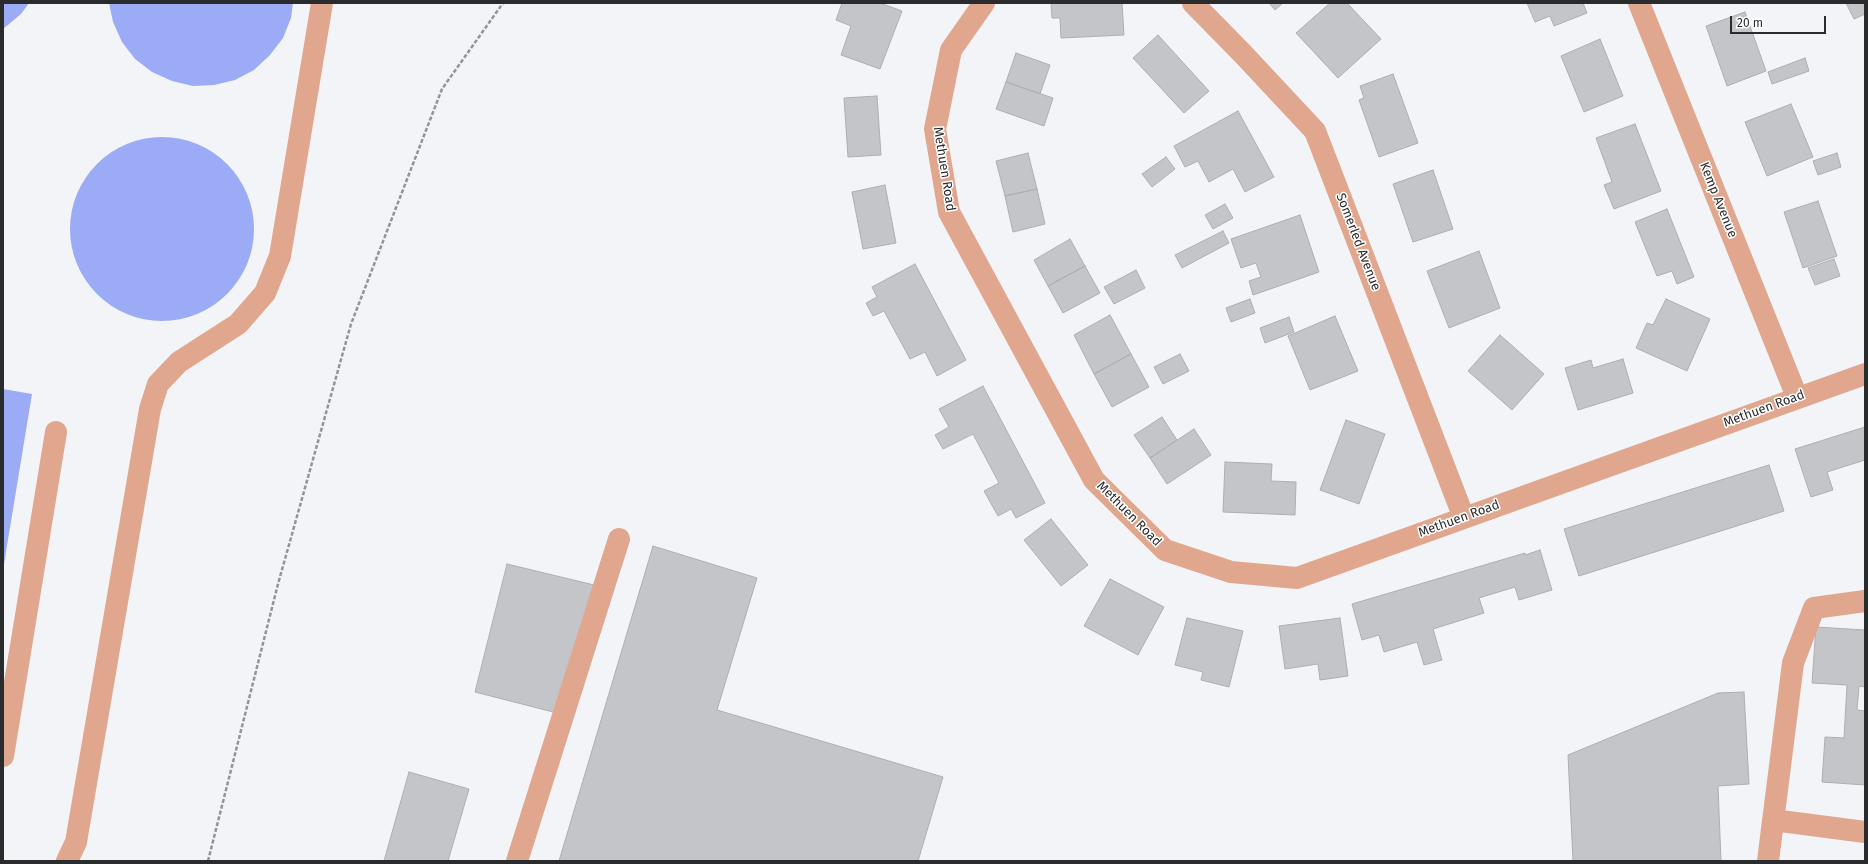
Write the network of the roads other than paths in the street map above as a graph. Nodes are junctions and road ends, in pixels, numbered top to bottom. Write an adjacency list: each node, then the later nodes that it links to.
1 (322, 3): 14 (street)
2 (984, 3): 8 (street, Methuen Road)
3 (1193, 3): 8 (street, Somerled Avenue)
4 (1639, 3): 6 (street, Kemp Avenue)
5 (1865, 374): 6 (street, Methuen Road)
6 (1797, 397): 8 (street, Methuen Road)
7 (56, 432): 11 (street)
8 (1464, 518)
9 (619, 539): 15 (street)
10 (1865, 601): 12 (street)
11 (3, 756)
12 (1773, 820): 13 (street); 16 (street)
13 (1865, 832)
14 (67, 861)
15 (517, 861)
16 (1768, 861)

